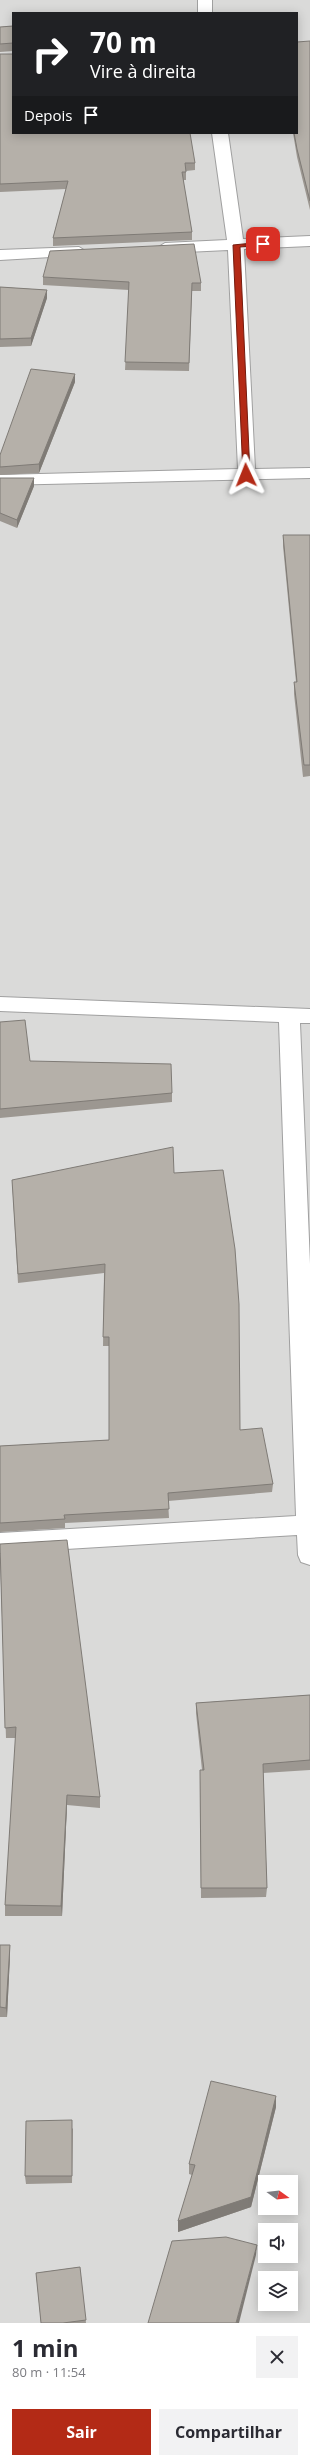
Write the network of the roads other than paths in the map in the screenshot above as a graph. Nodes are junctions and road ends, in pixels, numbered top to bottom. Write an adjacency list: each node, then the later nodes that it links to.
1 (205, 0): 2 (street)
2 (206, 12)
3 (220, 134): 5 (street)
4 (310, 241): 5 (street)
5 (236, 245): 6 (street); 10 (street)
6 (150, 249)
7 (94, 251): 8 (street)
8 (0, 255)
9 (310, 473): 10 (street)
10 (246, 475): 11 (street)
11 (0, 480)
12 (0, 1004): 13 (street)
13 (300, 1016): 14 (street)
14 (309, 1525): 15 (street); 16 (street)
15 (0, 1542)
16 (310, 1555)

